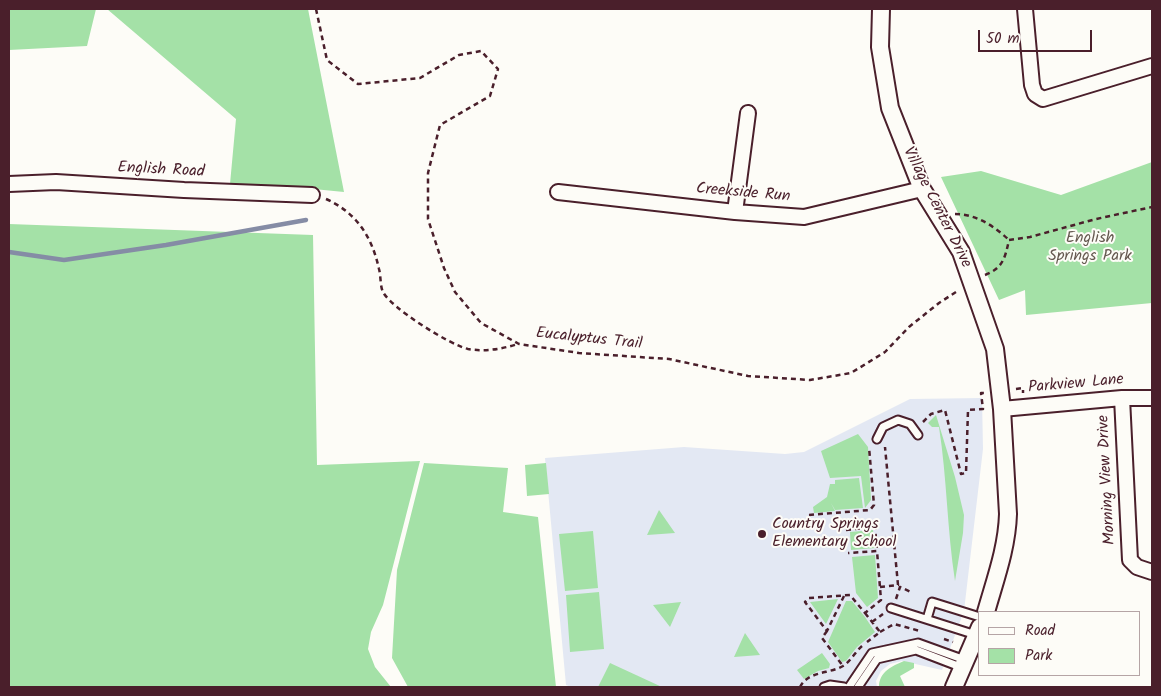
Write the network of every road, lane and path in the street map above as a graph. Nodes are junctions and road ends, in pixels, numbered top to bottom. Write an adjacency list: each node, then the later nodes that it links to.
1 (316, 9): 15 (path, Eucalyptus Trail)
2 (881, 9): 7 (street, Village Center Drive)
3 (1025, 9): 4 (street)
4 (1152, 66)
5 (748, 113): 11 (street)
6 (9, 184): 9 (street, English Road)
7 (922, 189): 11 (street, Creekside Run); 12 (street, Village Center Drive)
8 (558, 192): 11 (street, Creekside Run)
9 (312, 195): 15 (path)
10 (1152, 207): 13 (path)
11 (735, 212)
12 (939, 214): 13 (path); 14 (street, Village Center Drive)
13 (1009, 240): 14 (path, Eucalyptus Trail)
14 (971, 280): 15 (path, Eucalyptus Trail); 18 (street, Village Center Drive)
15 (519, 344)
16 (1122, 398): 17 (street, Parkview Lane); 18 (street, Parkview Lane); 24 (street, Morning View Drive)
17 (1152, 398)
18 (1002, 409): 29 (street, Village Center Drive)
19 (918, 435): 20 (lane)
20 (881, 440): 25 (path)
21 (846, 530): 22 (path)
22 (877, 551): 23 (path); 25 (path)
23 (848, 553)
24 (1152, 572)
25 (880, 587): 30 (path)
26 (911, 592): 28 (path)
27 (844, 596): 30 (path); 33 (path); 33 (path)
28 (891, 608): 32 (lane)
29 (986, 611)
30 (865, 613): 36 (path)
31 (978, 616): 32 (lane)
32 (927, 619): 34 (lane)
33 (827, 631): 36 (path)
34 (978, 631): 35 (street)
35 (964, 664): 40 (lane); 41 (lane); 42 (street)
36 (843, 666): 37 (path)
37 (800, 687)
38 (824, 687): 39 (lane)
39 (844, 687)
40 (849, 687)
41 (858, 687)
42 (954, 687)

